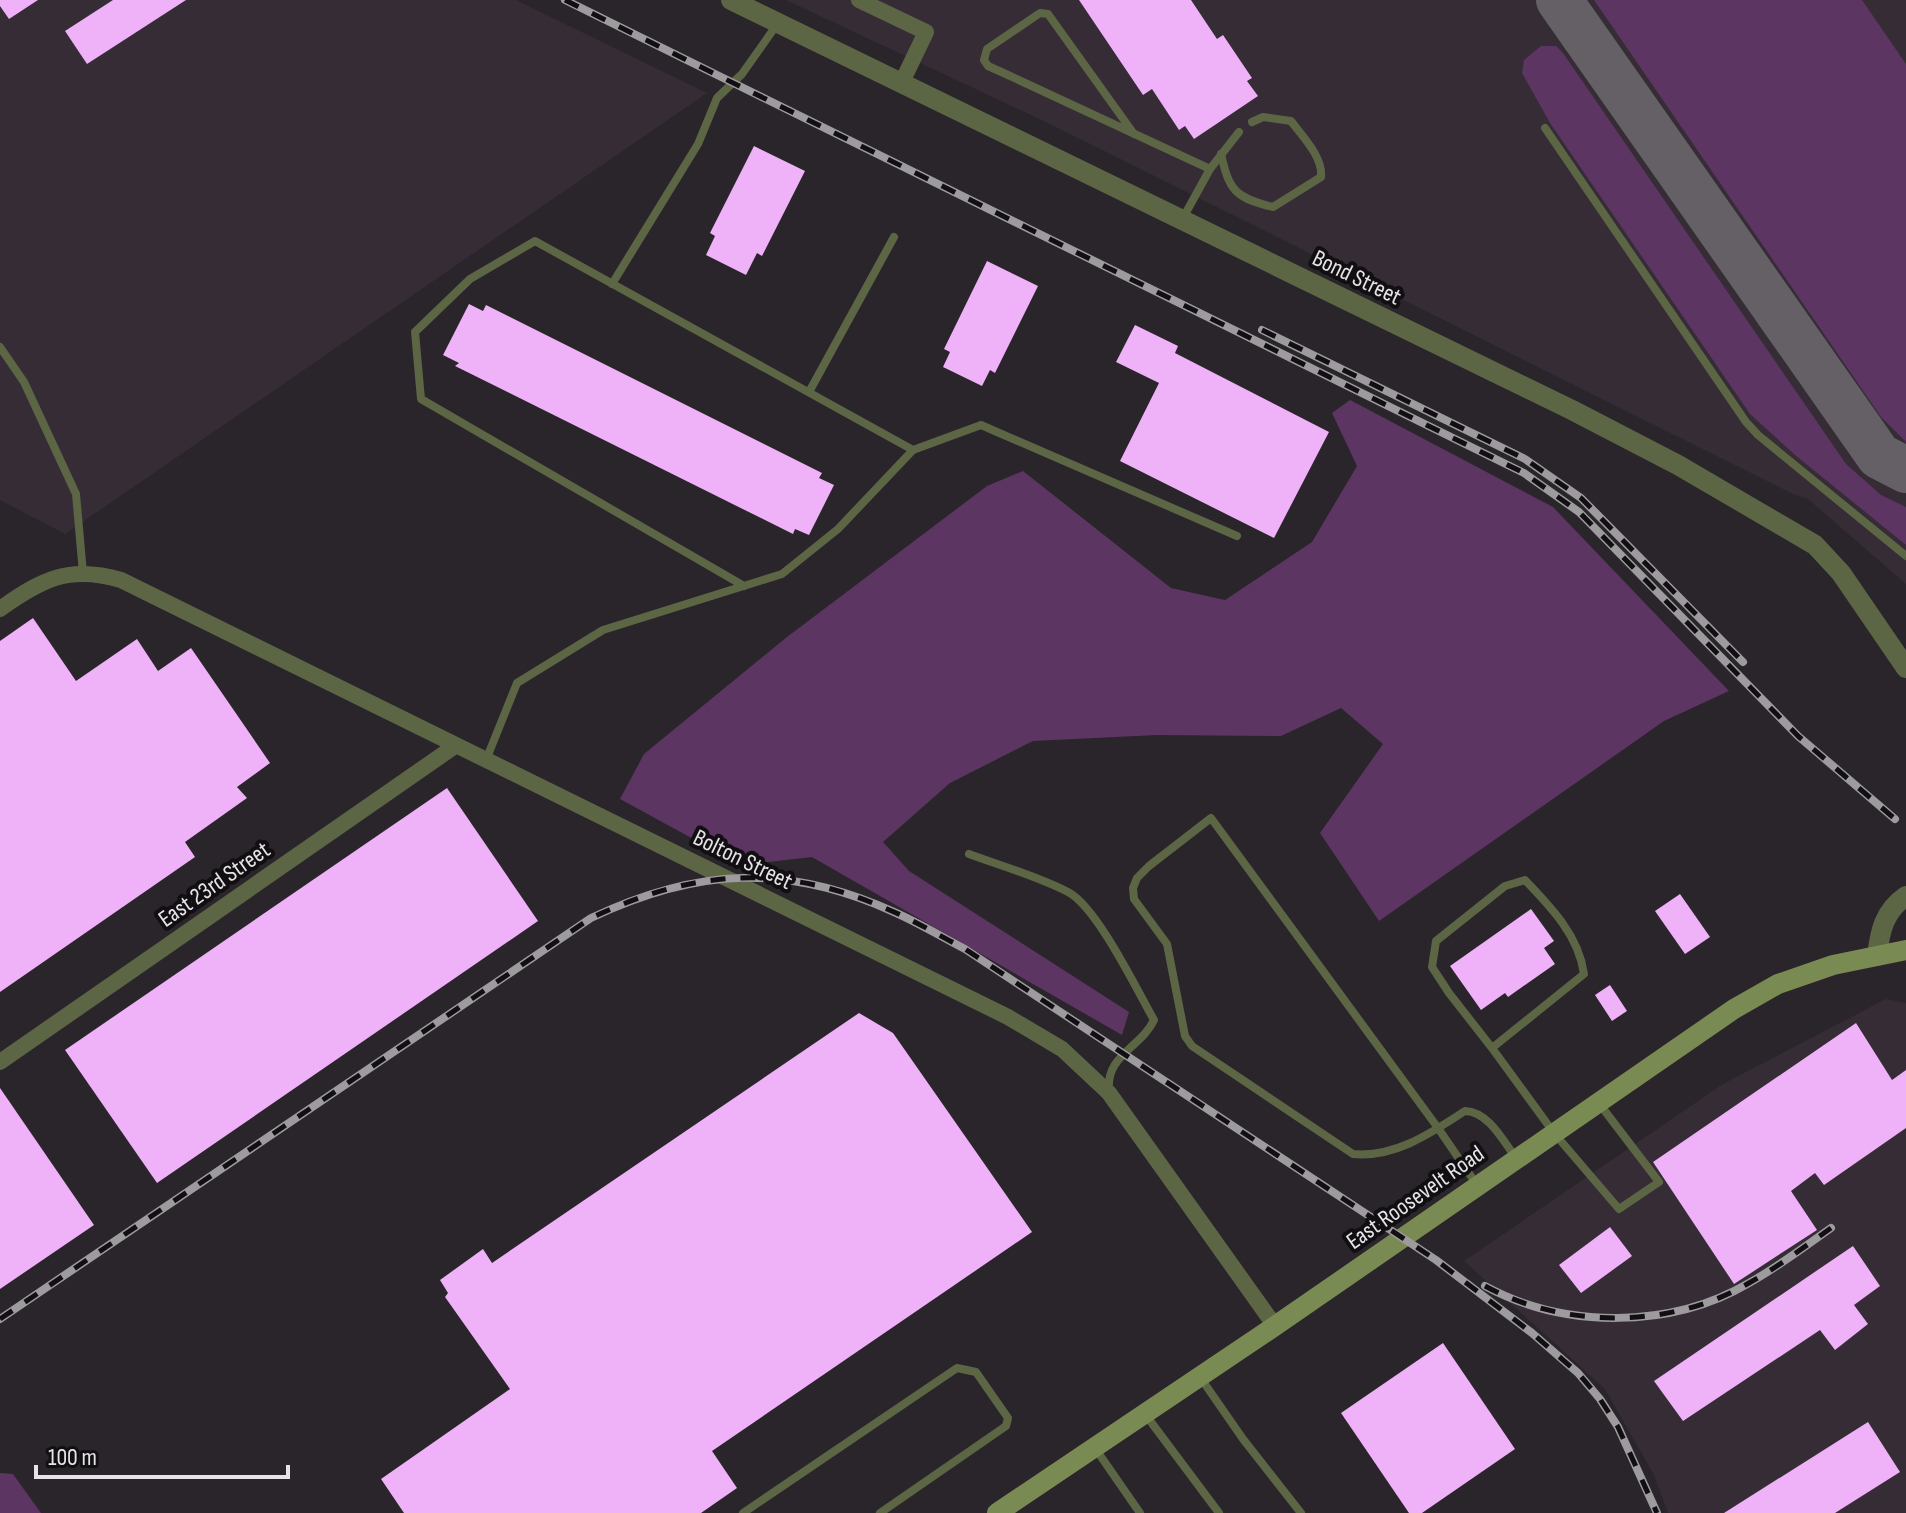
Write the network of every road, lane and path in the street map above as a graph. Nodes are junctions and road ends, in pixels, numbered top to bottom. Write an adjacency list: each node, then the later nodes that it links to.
1 (731, 0): 4 (street, Bond Street)
2 (859, 0): 3 (street)
3 (885, 7): 5 (street)
4 (779, 23): 5 (street, Bond Street); 14 (lane)
5 (902, 82): 12 (street, Bond Street)
6 (1252, 122): 10 (lane)
7 (1545, 128): 19 (lane)
8 (1239, 132): 10 (lane)
9 (1134, 134): 9 (lane); 11 (lane)
10 (1221, 154): 11 (lane)
11 (1210, 169): 12 (lane)
12 (1182, 219): 23 (street, Bond Street)
13 (894, 237): 16 (lane)
14 (612, 284): 16 (lane); 21 (lane)
15 (0, 347): 20 (lane)
16 (809, 392): 17 (lane)
17 (913, 450): 18 (lane); 21 (lane)
18 (1237, 536)
19 (1906, 556)
20 (83, 573): 22 (street); 24 (street, Bolton Street)
21 (744, 586): 25 (lane)
22 (0, 609)
23 (1906, 668)
24 (455, 746): 25 (street, Bolton Street); 31 (street, East 23rd Street)
25 (486, 761): 32 (street, Bolton Street)
26 (969, 854): 32 (lane)
27 (1906, 896): 29 (street)
28 (1906, 950): 29 (main road, East Roosevelt Road)
29 (1877, 956): 33 (main road, East Roosevelt Road)
30 (1492, 1048): 30 (lane); 35 (lane)
31 (0, 1062)
32 (1109, 1093): 38 (street, Bolton Street)
33 (1598, 1102): 35 (main road, East Roosevelt Road); 35 (lane)
34 (1438, 1128): 34 (lane); 36 (lane); 37 (lane)
35 (1554, 1133): 36 (main road, East Roosevelt Road)
36 (1517, 1159): 37 (main road, East Roosevelt Road)
37 (1477, 1186): 38 (main road, East Roosevelt Road)
38 (1275, 1326): 39 (main road, East Roosevelt Road)
39 (1199, 1377): 40 (main road, East Roosevelt Road); 47 (lane)
40 (1145, 1413): 41 (main road, East Roosevelt Road); 46 (lane)
41 (1095, 1447): 44 (main road, East Roosevelt Road); 45 (lane)
42 (743, 1513): 43 (lane)
43 (880, 1513)
44 (997, 1513)
45 (1140, 1513)
46 (1219, 1513)
47 (1301, 1513)

